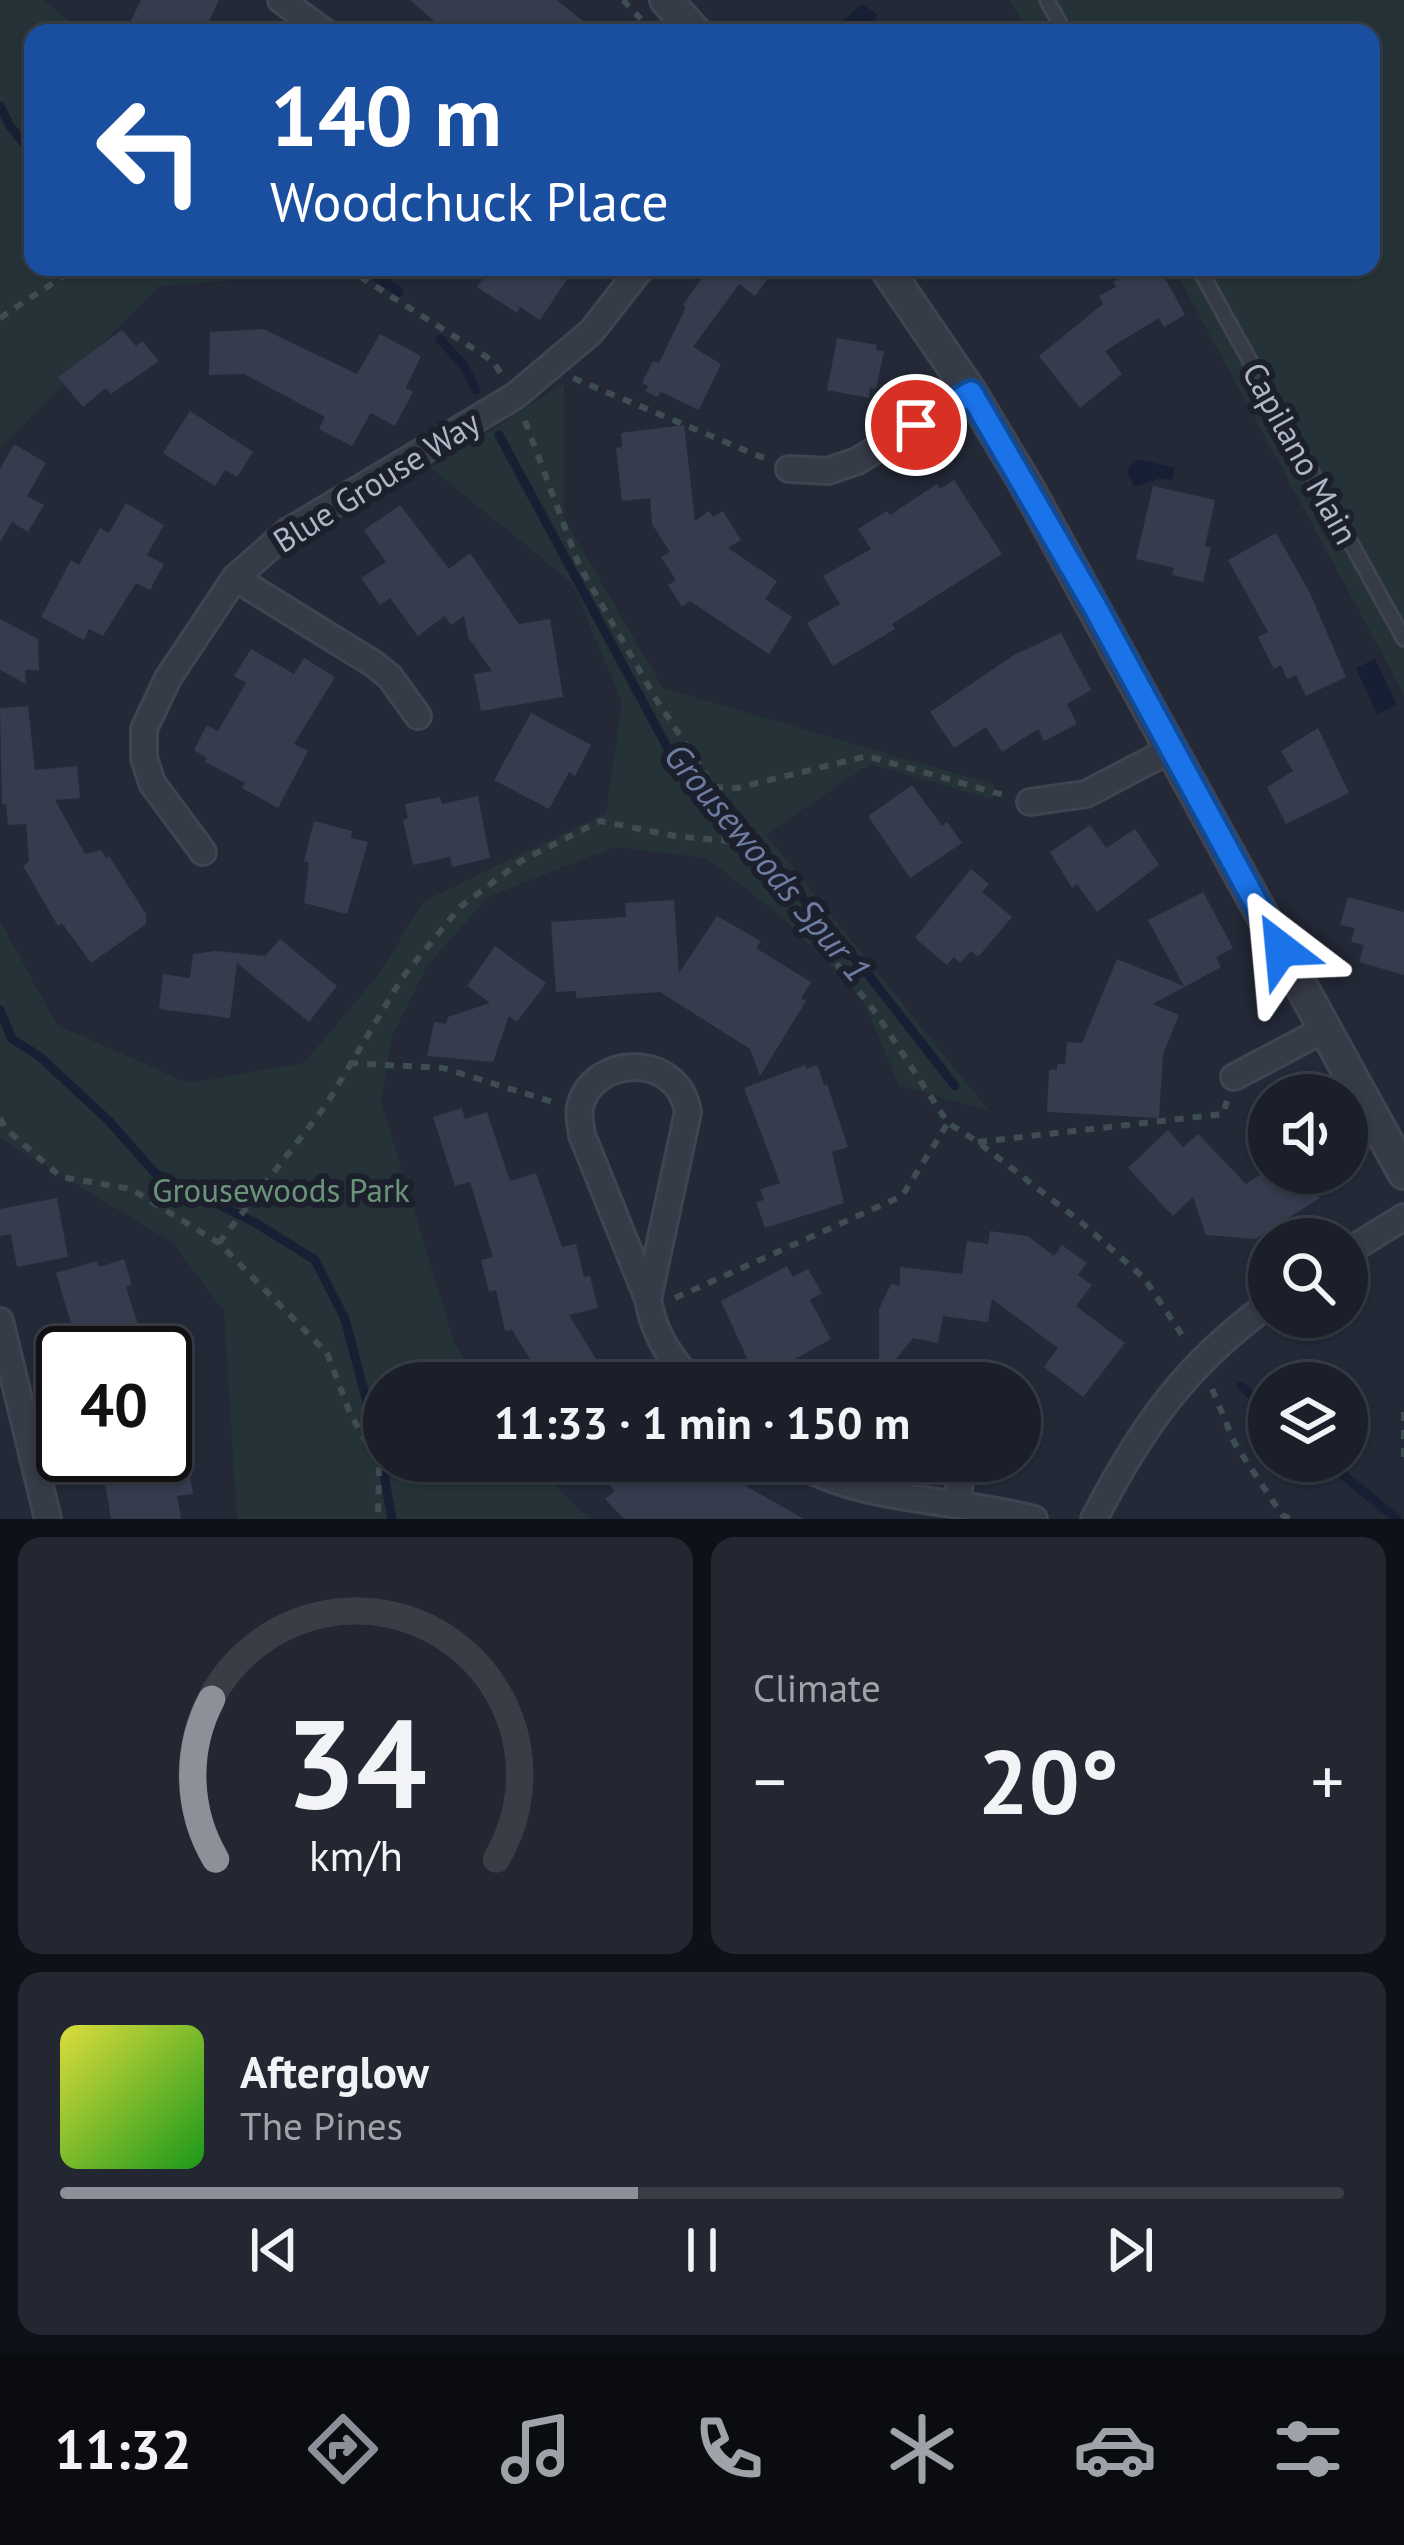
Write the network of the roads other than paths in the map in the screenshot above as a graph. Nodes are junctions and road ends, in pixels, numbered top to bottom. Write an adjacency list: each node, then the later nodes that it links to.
1 (281, 0): 3 (street)
2 (666, 0): 4 (street)
3 (314, 24)
4 (688, 24)
5 (635, 276): 10 (street, Blue Grouse Way)
6 (891, 276): 8 (street)
7 (1203, 276): 11 (lane, Capilano Main)
8 (971, 393): 9 (street); 13 (street)
9 (789, 469)
10 (235, 578): 12 (street); 15 (street, Blue Grouse Way)
11 (1404, 639)
12 (418, 716)
13 (1172, 749): 14 (street); 16 (street)
14 (1030, 802)
15 (203, 852)
16 (1325, 1029): 17 (street); 18 (street)
17 (1234, 1077)
18 (1404, 1173)
19 (1404, 1217): 20 (street)
20 (1368, 1239)
21 (649, 1304): 21 (street); 24 (street)
22 (0, 1321): 28 (street)
23 (1248, 1322): 30 (street)
24 (675, 1362)
25 (849, 1482): 27 (street)
26 (960, 1482): 27 (street)
27 (956, 1504): 29 (street)
28 (48, 1519)
29 (1034, 1519)
30 (1094, 1519)

